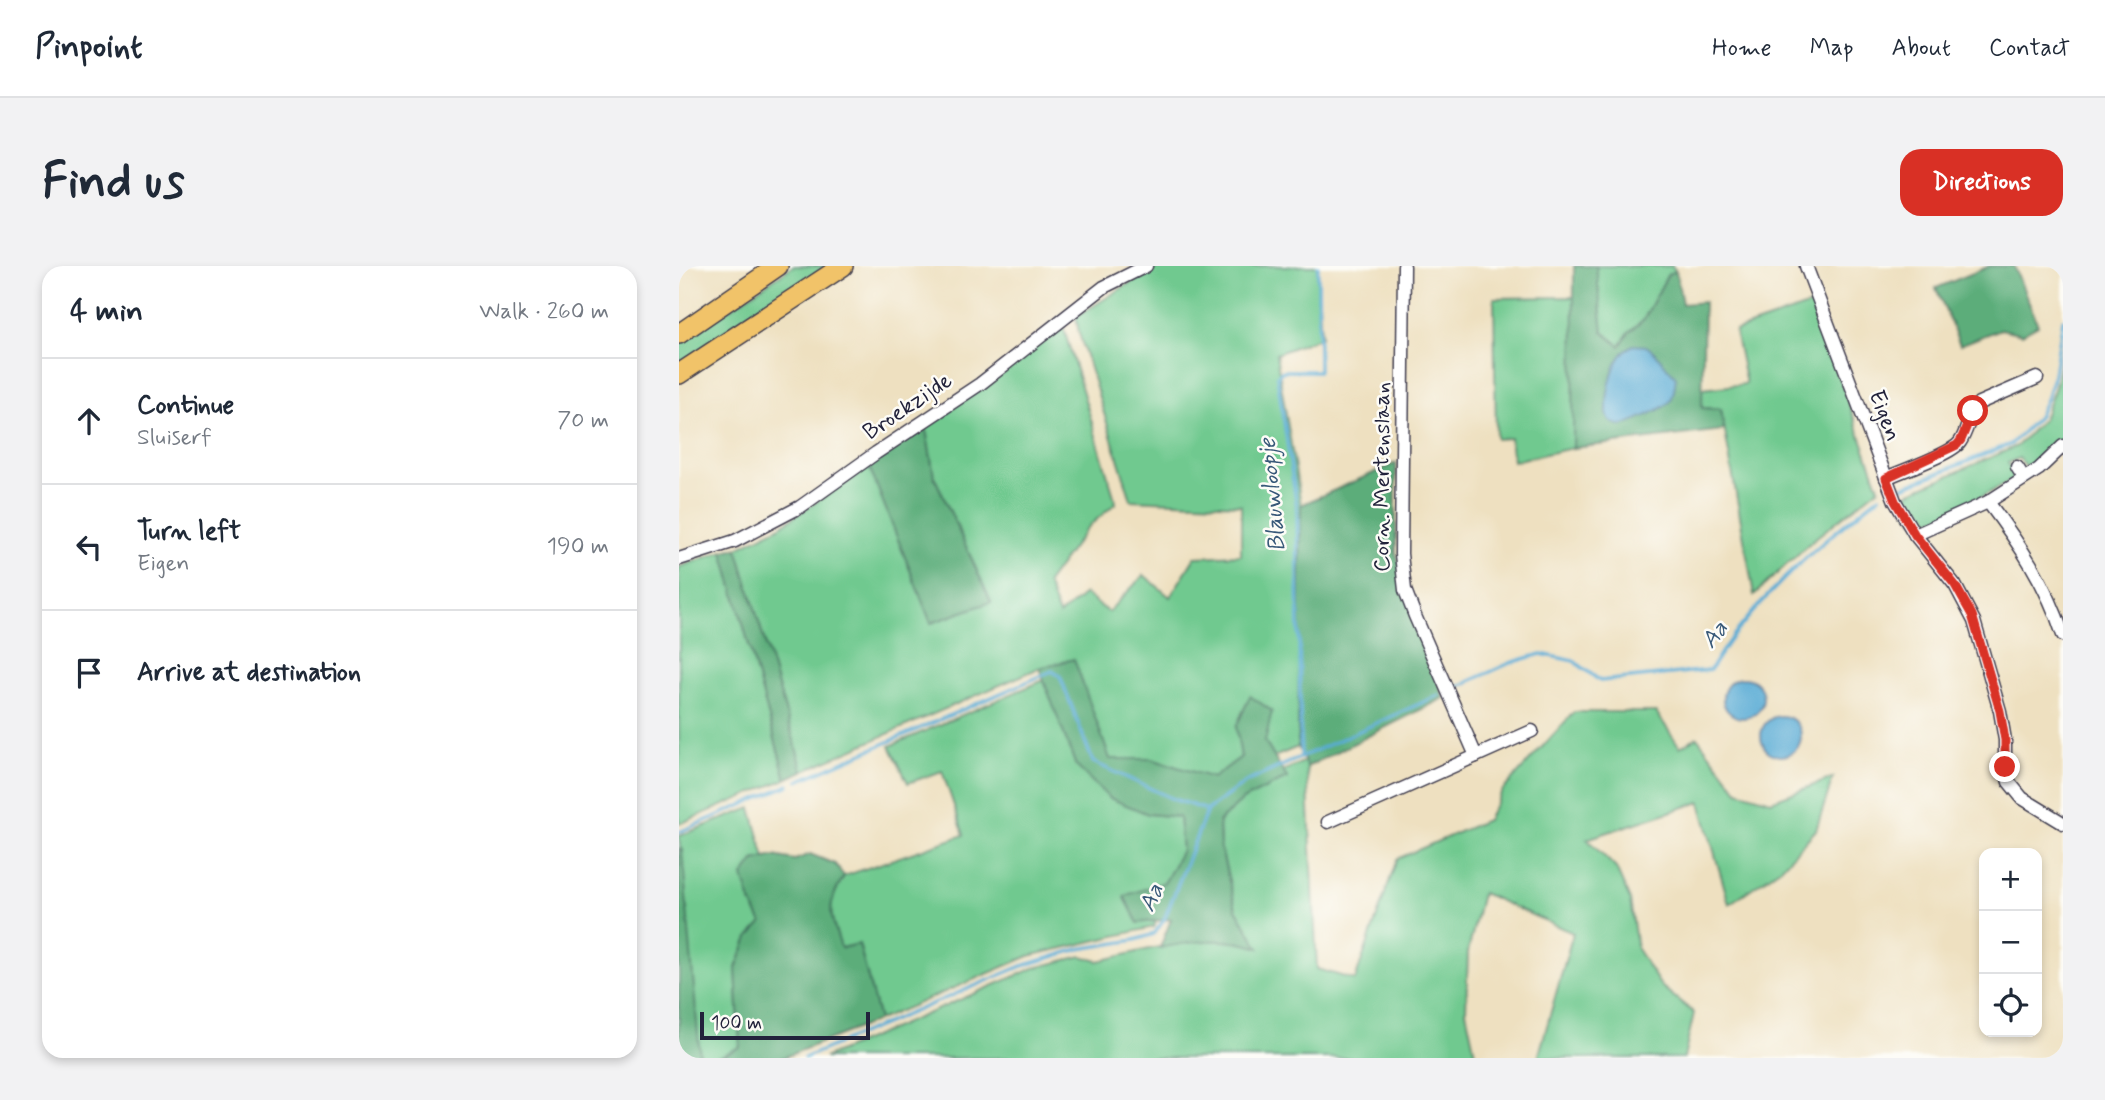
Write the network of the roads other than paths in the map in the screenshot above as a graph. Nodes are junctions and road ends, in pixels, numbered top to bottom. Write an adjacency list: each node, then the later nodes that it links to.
1 (778, 266): 6 (main road)
2 (843, 266): 7 (main road)
3 (1146, 266): 15 (street, Broekzijde)
4 (1404, 266): 18 (street, Corn. Mertenslaan)
5 (1806, 266): 12 (street, Eigen)
6 (679, 334)
7 (679, 374)
8 (2037, 378): 12 (street)
9 (2063, 446): 11 (street)
10 (2017, 467): 11 (street)
11 (2024, 478): 13 (street)
12 (1887, 481): 14 (street, Eigen)
13 (1988, 502): 14 (street); 16 (street)
14 (1915, 535): 20 (street, Eigen)
15 (679, 559)
16 (2063, 635)
17 (1532, 731): 18 (street)
18 (1476, 756): 19 (street)
19 (1328, 822)
20 (2063, 823)

